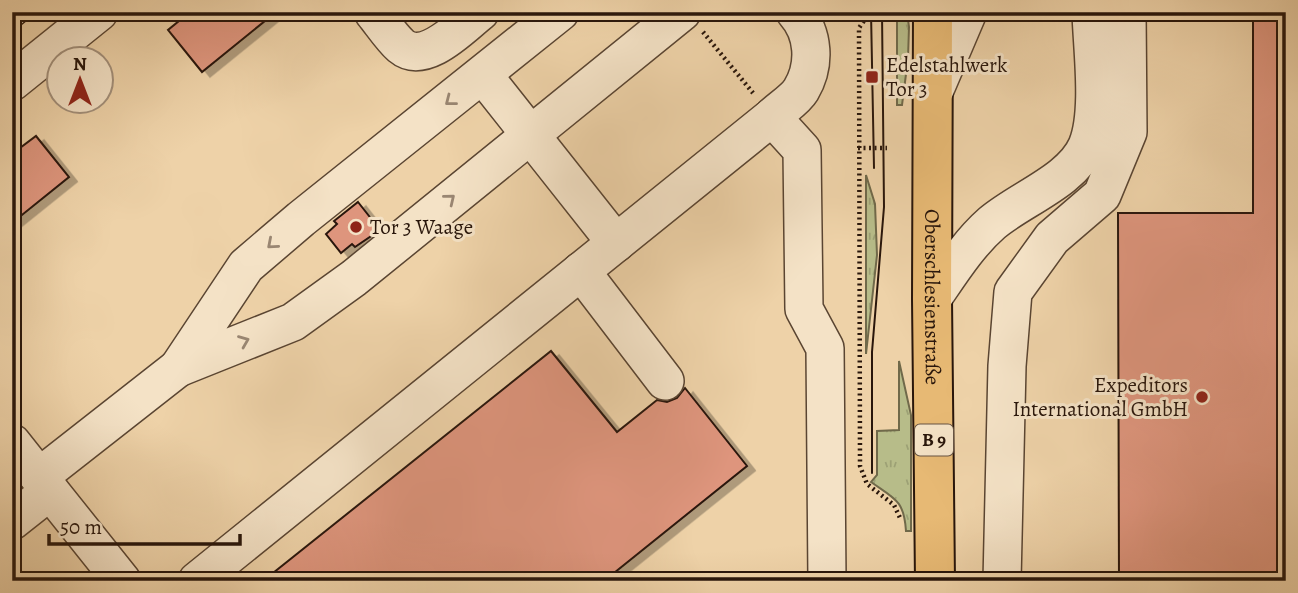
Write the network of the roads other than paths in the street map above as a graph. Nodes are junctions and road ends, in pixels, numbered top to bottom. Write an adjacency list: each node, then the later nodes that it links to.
1 (99, 12): 12 (lane)
2 (373, 12): 3 (lane)
3 (480, 12)
4 (560, 12): 11 (lane)
5 (795, 12): 14 (lane)
6 (933, 12): 13 (main road, Oberschlesienstraße / B 9)
7 (968, 12): 13 (lane)
8 (1091, 12): 18 (lane)
9 (1127, 12): 28 (lane)
10 (689, 18): 15 (lane)
11 (483, 75): 15 (lane); 19 (lane, one-way to 19)
12 (12, 82)
13 (933, 94): 18 (main road, Oberschlesienstraße / B 9)
14 (772, 117): 16 (lane); 26 (lane)
15 (531, 134): 16 (lane); 19 (lane, one-way to 15)
16 (616, 243): 17 (lane)
17 (581, 271): 20 (lane); 25 (lane)
18 (932, 299): 27 (main road, Oberschlesienstraße / B 9)
19 (178, 368): 22 (lane)
20 (665, 381)
21 (12, 443): 22 (lane)
22 (45, 484): 23 (lane); 24 (lane)
23 (12, 521)
24 (122, 581)
25 (197, 581)
26 (827, 581)
27 (935, 581)
28 (1002, 581)

